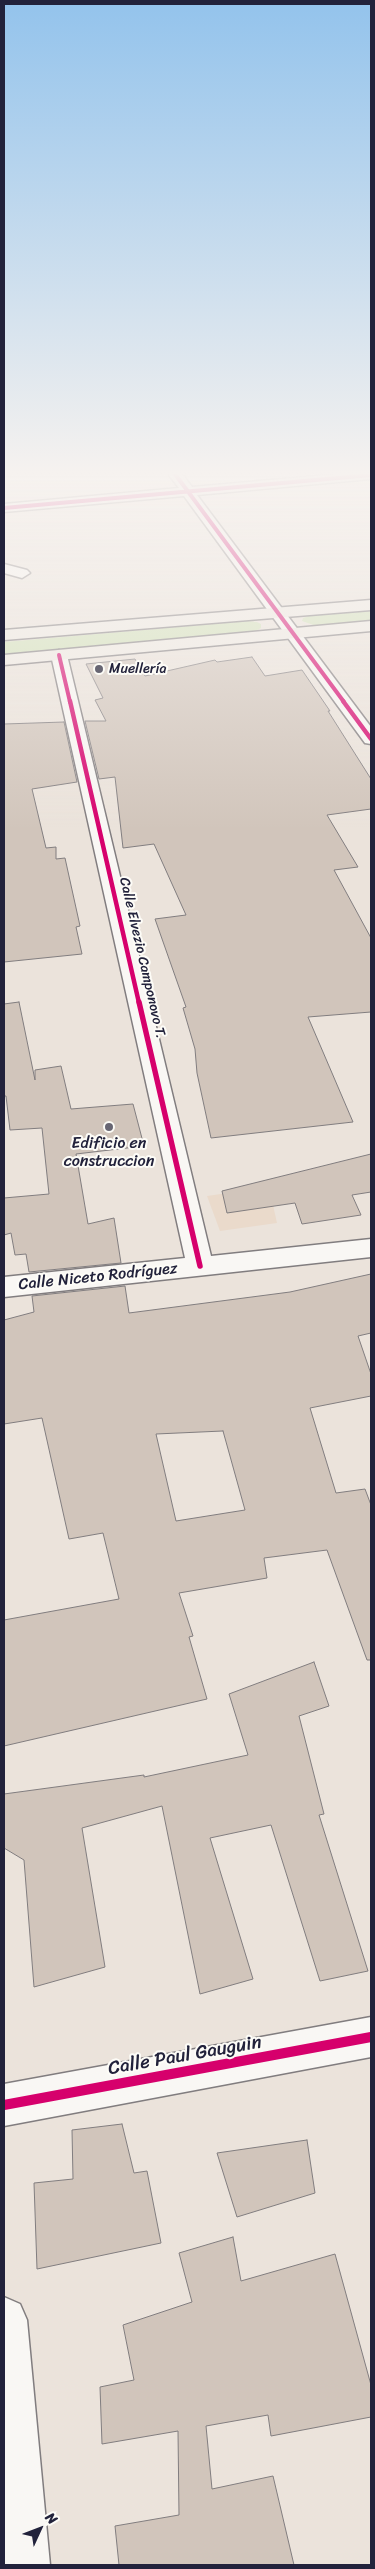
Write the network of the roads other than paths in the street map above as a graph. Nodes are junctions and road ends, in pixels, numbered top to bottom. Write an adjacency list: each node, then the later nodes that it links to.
1 (263, 590): 3 (street)
2 (371, 605): 3 (main road)
3 (280, 613): 5 (street); 6 (main road)
4 (371, 626): 5 (main road)
5 (294, 632): 7 (main road); 9 (street)
6 (4, 635)
7 (59, 655): 8 (main road); 11 (street, Calle Elvezio Camponovo T.)
8 (4, 660)
9 (371, 739)
10 (371, 1248): 11 (street, Calle Niceto Rodríguez)
11 (200, 1266): 12 (street, Calle Niceto Rodríguez)
12 (4, 1287)
13 (371, 2037): 14 (street, Calle Paul Gauguin)
14 (4, 2105)
15 (4, 2320): 16 (street)
16 (25, 2565)

